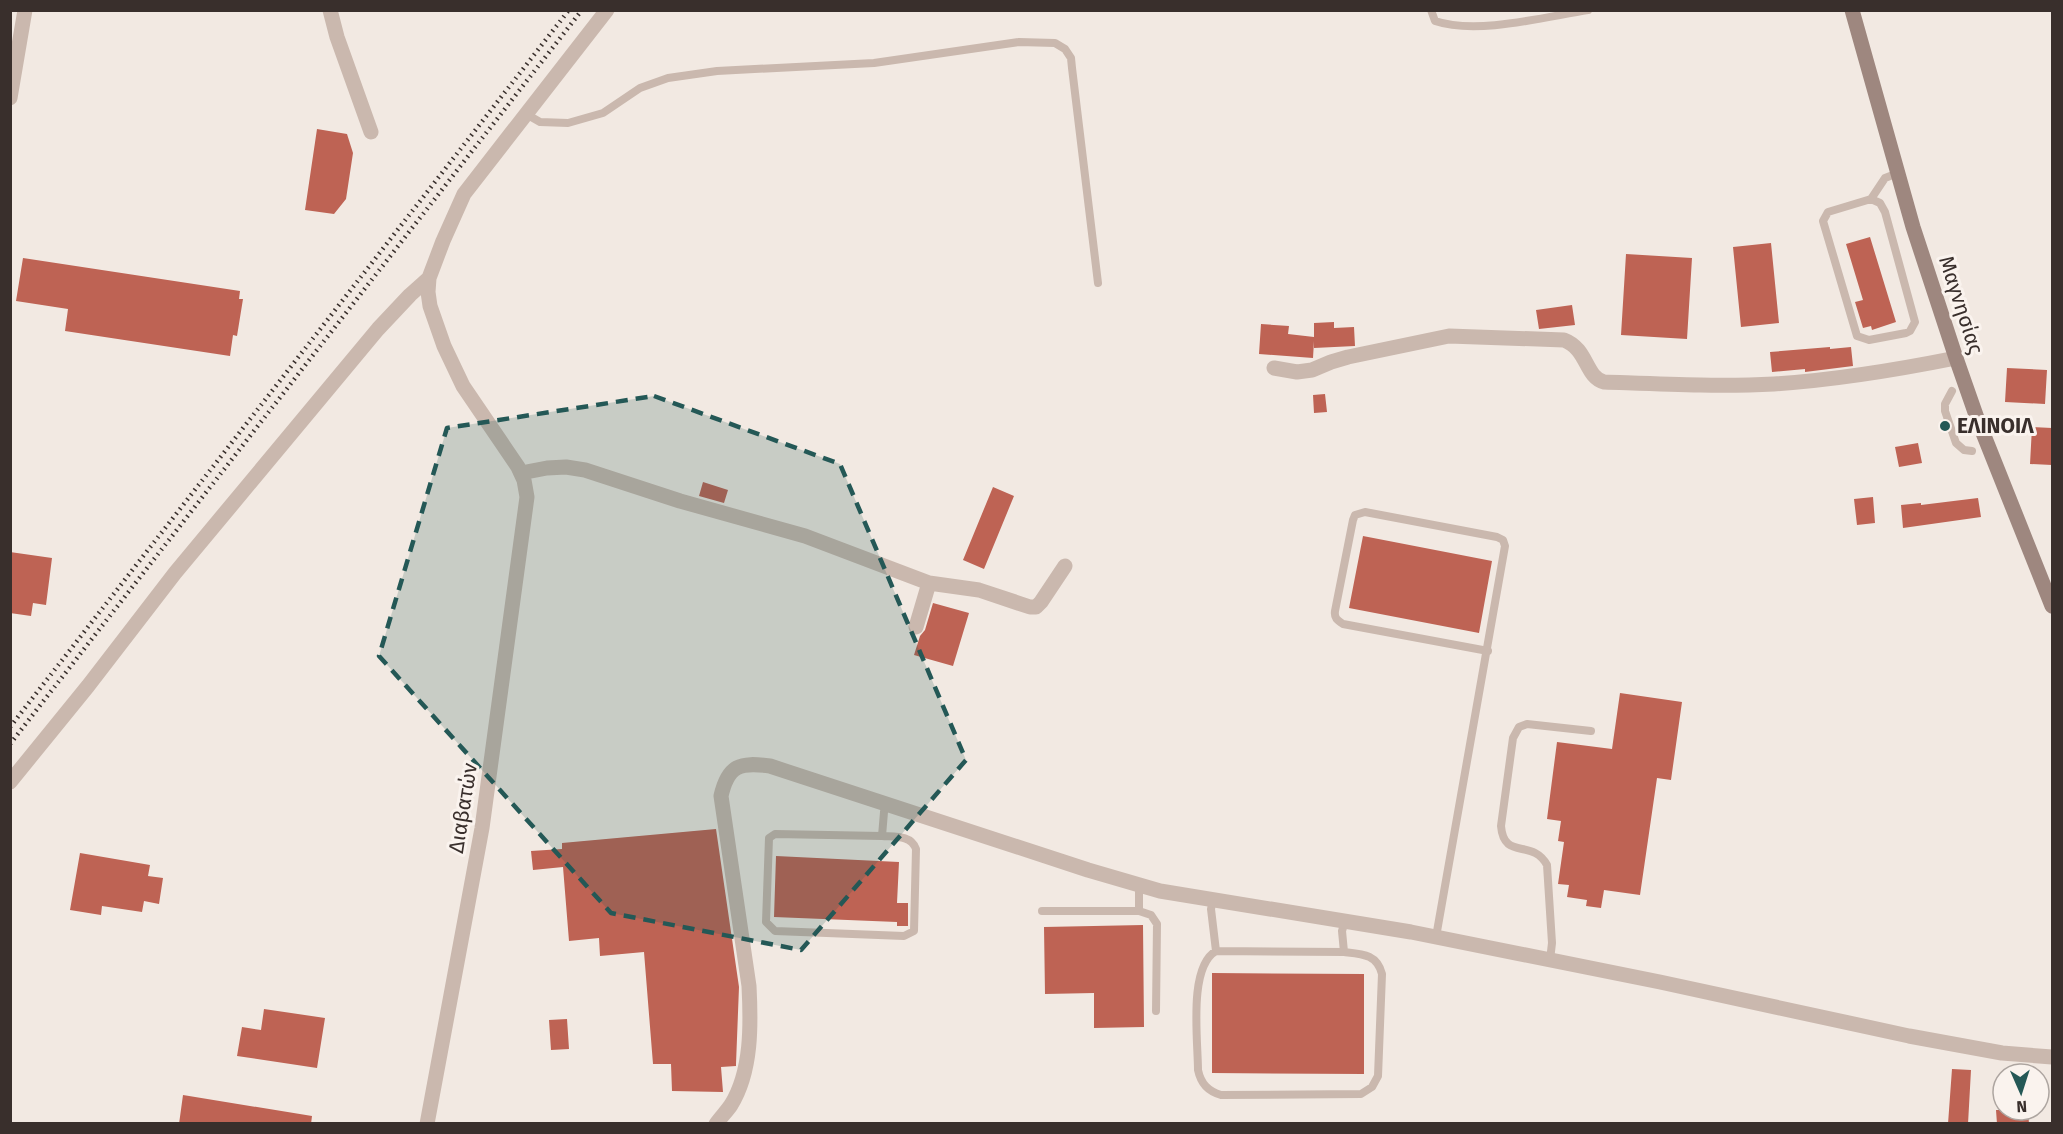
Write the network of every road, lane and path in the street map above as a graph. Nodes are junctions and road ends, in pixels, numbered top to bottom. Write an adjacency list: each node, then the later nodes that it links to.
1 (25, 10): 7 (street)
2 (607, 10): 9 (street)
3 (1431, 10): 4 (lane)
4 (1588, 10)
5 (1852, 10): 11 (street, Μαγνησίας)
6 (333, 12): 10 (street)
7 (15, 44): 8 (street)
8 (10, 98)
9 (526, 114): 13 (street); 14 (lane)
10 (370, 132)
11 (1898, 173): 12 (lane); 15 (street, Μαγνησίας)
12 (1871, 199): 12 (lane)
13 (429, 278): 19 (street); 27 (street)
14 (1098, 283)
15 (1956, 358): 16 (street); 21 (street, Μαγνησίας)
16 (1275, 368)
17 (1952, 391): 18 (lane)
18 (1972, 451)
19 (521, 473): 22 (street); 41 (street, Διαβατών)
20 (1065, 566): 22 (street)
21 (2048, 582): 23 (street, Μαγνησίας)
22 (929, 583): 24 (street)
23 (2052, 606)
24 (916, 627)
25 (1488, 651): 25 (lane); 35 (lane)
26 (1592, 731): 38 (lane)
27 (10, 782)
28 (886, 804): 29 (lane); 30 (street); 42 (street)
29 (882, 837): 29 (lane)
30 (1139, 885): 31 (street); 33 (lane)
31 (1213, 900): 34 (street); 36 (lane)
32 (1042, 911): 33 (lane)
33 (1139, 911): 39 (lane)
34 (1345, 921): 35 (street); 37 (lane)
35 (1436, 937): 38 (street)
36 (1216, 951): 37 (lane); 37 (lane)
37 (1344, 952)
38 (1550, 960): 40 (street)
39 (1156, 1011)
40 (2052, 1057)
41 (427, 1124)
42 (716, 1124)

